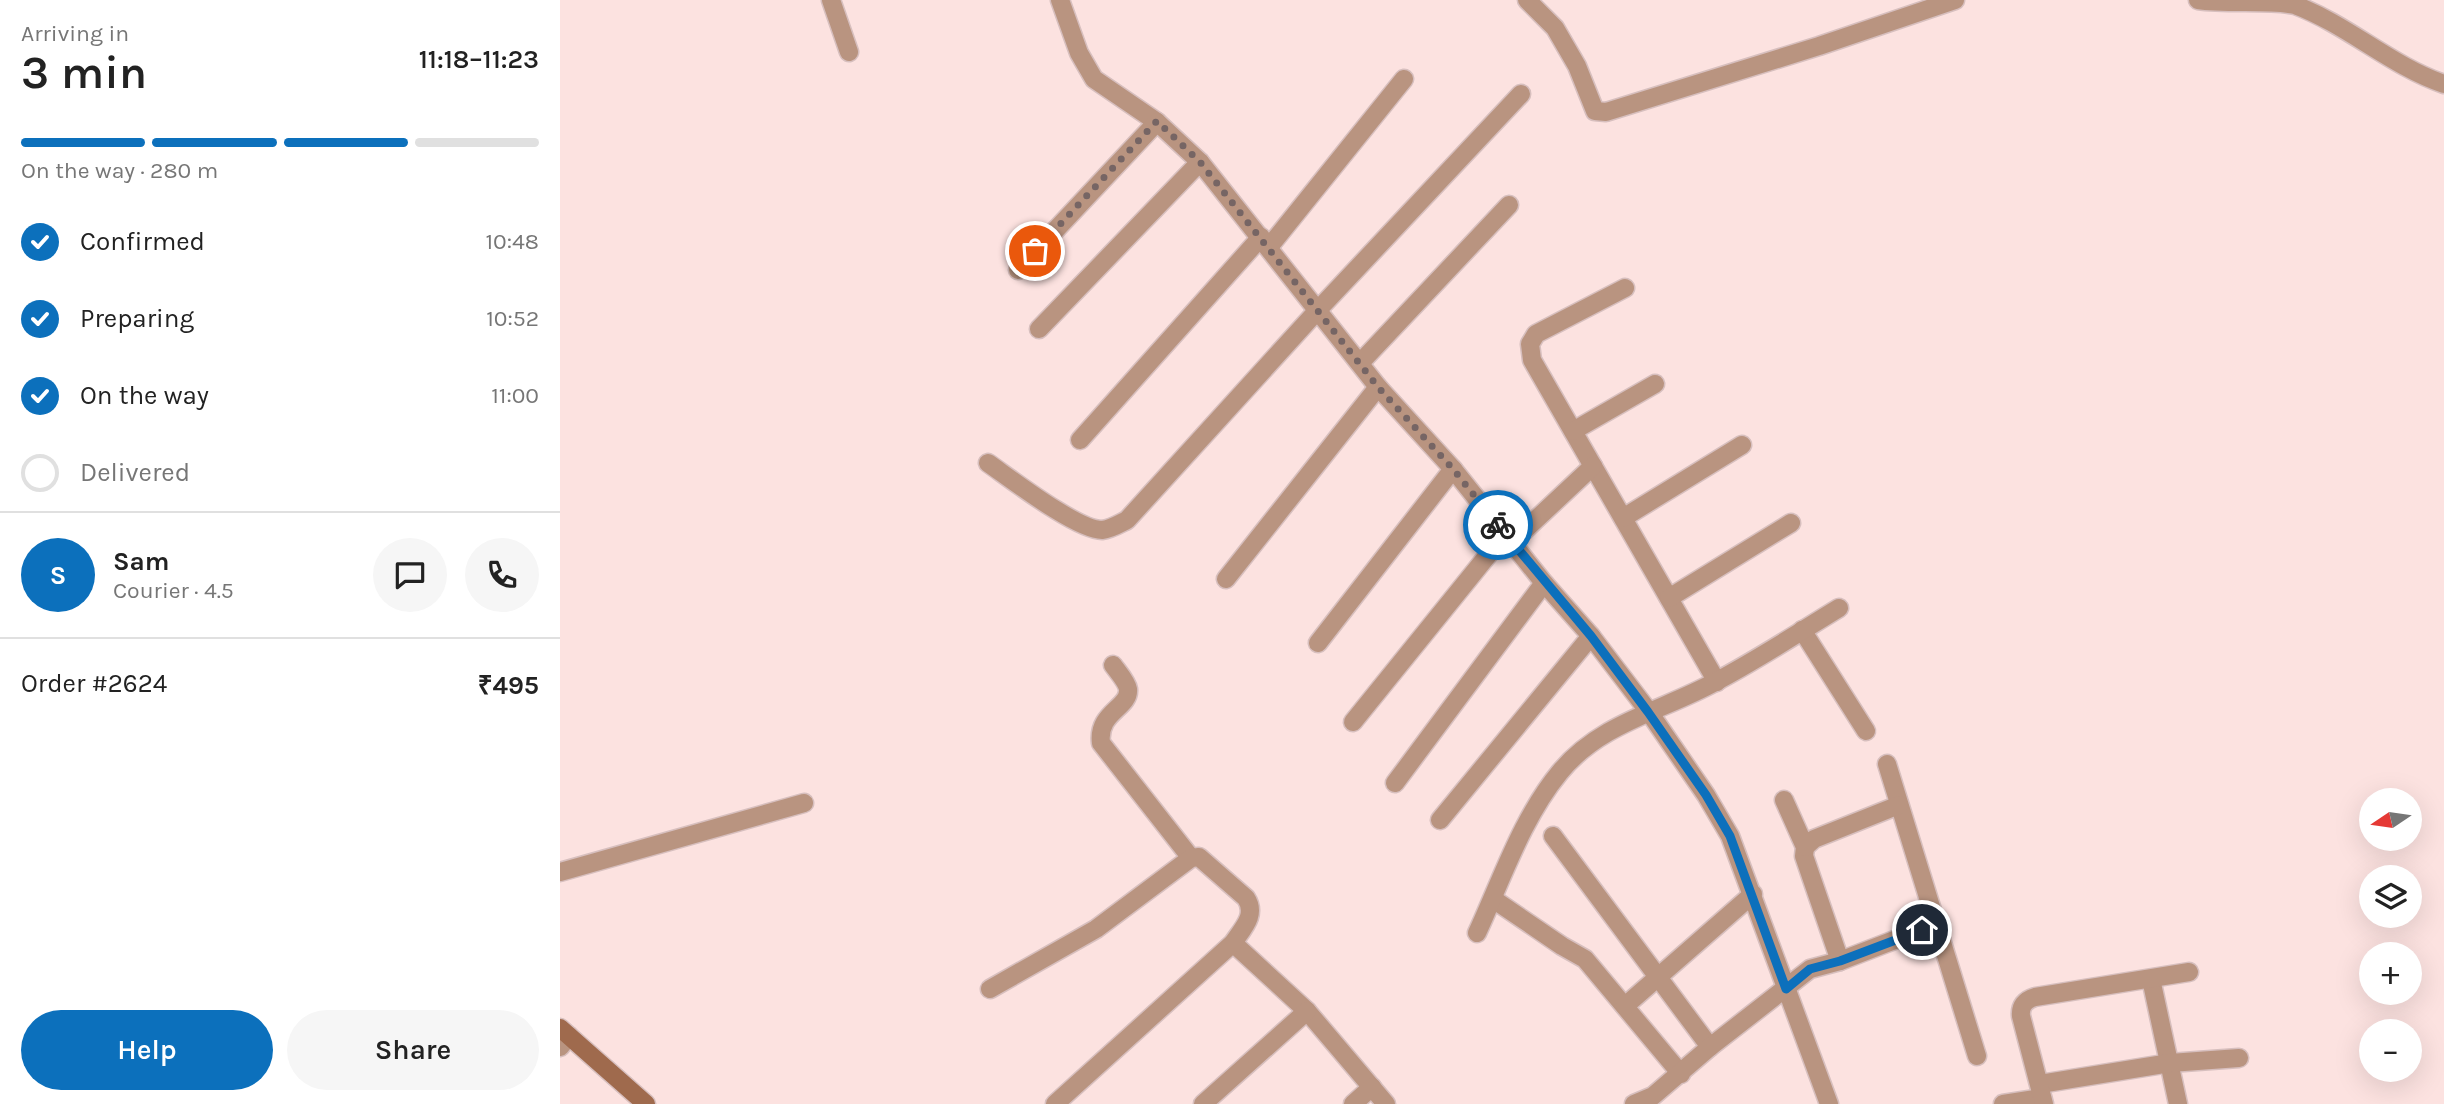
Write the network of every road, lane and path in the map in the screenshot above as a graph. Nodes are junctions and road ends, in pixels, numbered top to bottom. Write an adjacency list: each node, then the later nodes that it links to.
1 (831, 0): 6 (street)
2 (1060, 0): 10 (street)
3 (1527, 0): 4 (street)
4 (1955, 0)
5 (2198, 0): 8 (street)
6 (849, 52)
7 (1404, 79): 13 (street)
8 (2444, 83)
9 (1521, 93): 16 (street)
10 (1157, 121): 11 (street); 14 (street)
11 (1200, 162): 13 (street); 17 (street)
12 (1509, 205): 18 (street)
13 (1265, 242): 16 (street); 22 (street)
14 (1018, 270)
15 (1625, 288): 21 (street)
16 (1317, 311): 18 (street); 24 (street)
17 (1039, 329)
18 (1360, 363): 20 (street)
19 (1655, 384): 21 (street)
20 (1378, 387): 26 (street); 30 (street)
21 (1573, 431): 25 (street)
22 (1080, 440)
23 (1742, 445): 27 (street)
24 (988, 463)
25 (1593, 466): 27 (street); 29 (street)
26 (1453, 469): 29 (street); 36 (street)
27 (1623, 518): 32 (street)
28 (1791, 523): 32 (street)
29 (1508, 538): 31 (street); 40 (street)
30 (1226, 579)
31 (1545, 583): 35 (street); 43 (street)
32 (1669, 598): 38 (street)
33 (1839, 608): 34 (street)
34 (1802, 630): 38 (street); 41 (street)
35 (1591, 636): 39 (street); 47 (street)
36 (1318, 643)
37 (1113, 665): 50 (street)
38 (1717, 682): 39 (street)
39 (1648, 712): 52 (street); 53 (street)
40 (1353, 722)
41 (1866, 731)
42 (1887, 764): 46 (street)
43 (1395, 783)
44 (1784, 800): 49 (street)
45 (804, 803): 51 (street)
46 (1899, 805): 49 (street); 54 (street)
47 (1440, 820)
48 (1553, 836): 59 (street)
49 (1805, 847): 57 (street)
50 (1191, 858): 56 (street); 61 (street)
51 (560, 873)
52 (1753, 894): 59 (street); 62 (street)
53 (1493, 899): 55 (street); 63 (street)
54 (1936, 924): 57 (street); 67 (street)
55 (1477, 933)
56 (1233, 943): 64 (street); 75 (street)
57 (1840, 961): 62 (street)
58 (2189, 972): 60 (street)
59 (1658, 977): 63 (street); 66 (street)
60 (2151, 979): 69 (street); 72 (street)
61 (990, 989)
62 (1786, 989): 66 (street); 80 (street)
63 (1625, 1006): 70 (street)
64 (1307, 1011): 71 (street); 76 (street)
65 (563, 1037): 74 (main road)
66 (1710, 1047): 70 (street)
67 (1977, 1056)
68 (2239, 1058): 69 (street)
69 (2170, 1063): 72 (street); 82 (street)
70 (1681, 1073): 73 (street)
71 (1372, 1087): 77 (street); 78 (street)
72 (2042, 1096): 81 (street)
73 (1654, 1100): 79 (street)
74 (646, 1104)
75 (1055, 1104)
76 (1203, 1104)
77 (1353, 1104)
78 (1386, 1104)
79 (1634, 1104)
80 (1829, 1104)
81 (2003, 1104)
82 (2178, 1104)

